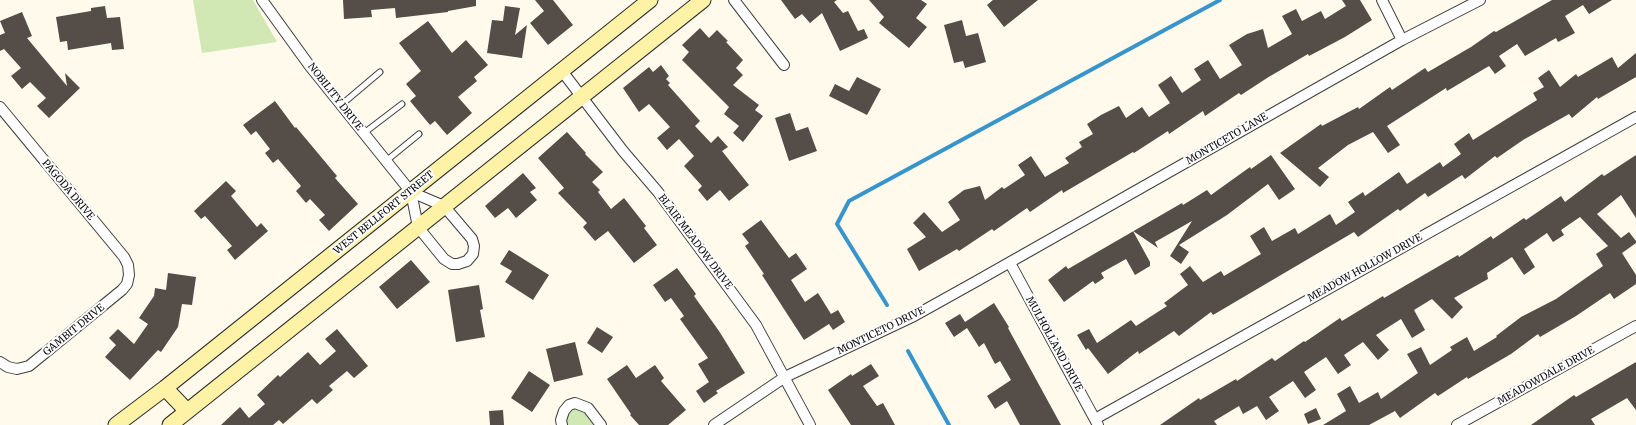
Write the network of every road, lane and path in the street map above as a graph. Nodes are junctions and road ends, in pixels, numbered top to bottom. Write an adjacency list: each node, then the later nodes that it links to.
1 (262, 0): 12 (street, NOBILITY DRIVE)
2 (650, 0): 9 (main road, WEST BELLFORT STREET)
3 (703, 0): 11 (main road)
4 (734, 0): 8 (street)
5 (1382, 0): 7 (street)
6 (1480, 0): 7 (street, MONTICETO LANE)
7 (1402, 40): 22 (street, MONTICETO LANE)
8 (784, 65)
9 (562, 71): 11 (street, BLAIR MEADOW DRIVE); 19 (main road, WEST BELLFORT STREET)
10 (380, 72): 12 (lane)
11 (581, 96): 20 (main road); 27 (street, BLAIR MEADOW DRIVE)
12 (341, 104): 16 (street, NOBILITY DRIVE)
13 (402, 104): 16 (lane)
14 (0, 108): 23 (street, PAGODA DRIVE)
15 (1636, 117): 30 (street, MEADOW HOLLOW DRIVE)
16 (364, 134): 18 (street, NOBILITY DRIVE)
17 (419, 134): 18 (lane)
18 (386, 161): 19 (street, NOBILITY DRIVE)
19 (411, 192): 20 (street, NOBILITY DRIVE); 21 (street, NOBILITY DRIVE); 28 (main road, WEST BELLFORT STREET)
20 (444, 206): 21 (main road); 21 (street, NOBILITY DRIVE)
21 (418, 227): 29 (main road)
22 (1010, 263): 24 (street, MONTICETO LANE); 30 (street, MULHOLLAND DRIVE)
23 (129, 275): 26 (street, GAMBIT DRIVE)
24 (975, 282): 27 (street, MONTICETO DRIVE)
25 (1636, 326): 37 (street, MEADOWDALE DRIVE)
26 (4, 364)
27 (785, 377): 35 (street); 36 (street, BLAIR MEADOW DRIVE)
28 (165, 388): 29 (main road); 31 (main road, WEST BELLFORT STREET)
29 (187, 412): 32 (main road)
30 (1096, 422)
31 (116, 425)
32 (170, 425)
33 (562, 425): 34 (street)
34 (601, 425)
35 (714, 425)
36 (810, 425)
37 (1457, 425)

